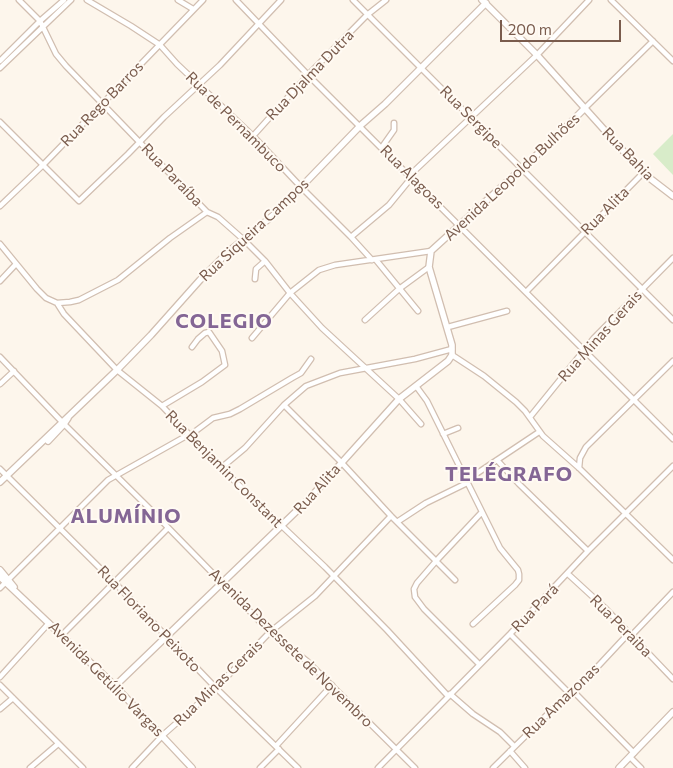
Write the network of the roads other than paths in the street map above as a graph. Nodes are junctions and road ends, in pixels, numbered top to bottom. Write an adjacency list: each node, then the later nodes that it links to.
1 (19, 0): 16 (street, Rua Paraíba)
2 (64, 0): 16 (street)
3 (71, 0): 16 (street)
4 (87, 0): 19 (street, Rua de Pernambuco)
5 (178, 0): 14 (street)
6 (203, 0): 14 (street, Rua Rego Barros)
7 (236, 0): 17 (street, Rua Alagoas)
8 (281, 0): 17 (street)
9 (353, 0): 15 (street, Rua Sergipe)
10 (386, 0): 15 (street, Rua Djalma Dutra)
11 (589, 0): 20 (street)
12 (611, 0): 18 (street)
13 (484, 2): 20 (street, Rua Bahia); 23 (street, Rua Siqueira Campos)
14 (193, 9): 19 (street, Rua Rego Barros)
15 (367, 15): 23 (street, Rua Sergipe); 24 (street, Rua Djalma Dutra)
16 (41, 23): 22 (street); 26 (street, Rua Paraíba)
17 (258, 24): 24 (street, Rua Alagoas); 25 (street)
18 (653, 41): 21 (street); 27 (street, Avenida Leopoldo Bulhões)
19 (160, 45): 25 (street, Rua de Pernambuco); 26 (street, Rua Rego Barros)
20 (537, 55): 27 (street, Rua Bahia); 28 (street)
21 (673, 61)
22 (1, 64)
23 (421, 68): 28 (street, Rua Sergipe); 31 (street, Rua Siqueira Campos)
24 (308, 75): 31 (street, Rua Alagoas); 32 (street, Rua Djalma Dutra)
25 (199, 86): 32 (street, Rua de Pernambuco); 33 (street)
26 (102, 104): 33 (street, Rua Paraíba); 35 (street, Rua Rego Barros)
27 (585, 108): 36 (street, Avenida Leopoldo Bulhões); 37 (street, Rua Bahia)
28 (471, 117): 36 (street, Rua Sergipe); 38 (street)
29 (0, 122): 35 (street)
30 (394, 123): 34 (street)
31 (360, 125): 34 (street, Rua Alagoas); 39 (street, Rua Siqueira Campos)
32 (252, 136): 39 (street, Rua de Pernambuco)
33 (140, 142): 35 (street); 42 (street, Rua Paraíba)
34 (382, 147): 38 (street, Rua Alagoas)
35 (43, 165): 41 (street, Rua Rego Barros)
36 (522, 168): 43 (street, Avenida Leopoldo Bulhões); 44 (street, Rua Sergipe)
37 (642, 173): 40 (street, Rua Bahia); 44 (street, Rua Alita)
38 (411, 176): 43 (street, Rua Alagoas); 45 (street)
39 (301, 188): 45 (street, Rua de Pernambuco); 46 (street, Rua Siqueira Campos)
40 (673, 196)
41 (0, 206)
42 (208, 212): 46 (street, Rua Paraíba); 60 (street)
43 (460, 225): 48 (street, Avenida Leopoldo Bulhões); 58 (street, Rua Alagoas)
44 (585, 232): 57 (street, Rua Sergipe); 58 (street, Rua Alita)
45 (351, 237): 50 (street, Rua de Pernambuco)
46 (244, 240): 51 (street, Rua Paraíba); 74 (street, Rua Siqueira Campos)
47 (0, 244): 52 (street, Rua Benjamin Constant)
48 (431, 251): 50 (street); 53 (street, Avenida Leopoldo Bulhões)
49 (673, 258): 57 (street, Rua Minas Gerais)
50 (374, 260): 56 (street, Rua de Pernambuco); 59 (street)
51 (265, 261): 54 (street); 59 (street, Rua Paraíba)
52 (16, 264): 55 (street); 60 (street, Rua Benjamin Constant)
53 (429, 267): 56 (street); 65 (street)
54 (255, 279)
55 (0, 281)
56 (399, 289): 61 (street, Rua de Pernambuco); 63 (street)
57 (642, 289): 64 (street, Rua Sergipe); 68 (street, Rua Minas Gerais)
58 (526, 292): 68 (street, Rua Alagoas)
59 (290, 293): 66 (street); 73 (street, Rua Paraíba)
60 (57, 302): 74 (street, Rua Benjamin Constant)
61 (418, 311)
62 (507, 311): 65 (street)
63 (366, 320)
64 (673, 320)
65 (448, 327): 69 (street)
66 (252, 338)
67 (192, 347): 81 (street)
68 (584, 350): 79 (street, Rua Alagoas); 82 (street, Rua Minas Gerais)
69 (452, 352): 73 (street); 77 (street, Rua Alita); 82 (street)
70 (0, 357): 75 (street, Avenida Dezessete de Novembro)
71 (311, 359): 88 (street)
72 (673, 360): 79 (street)
73 (366, 368): 78 (street, Rua Paraíba); 80 (street)
74 (117, 370): 81 (street, Rua Benjamin Constant); 83 (street, Rua Siqueira Campos)
75 (14, 371): 76 (street); 83 (street, Avenida Dezessete de Novembro)
76 (0, 384)
77 (416, 386): 78 (street, Rua Alita); 87 (street)
78 (399, 399): 84 (street, Rua Paraíba); 91 (street, Rua Alita)
79 (634, 400): 89 (street, Rua Alagoas); 94 (street)
80 (284, 405): 91 (street); 93 (street)
81 (162, 406): 88 (street, Rua Benjamin Constant)
82 (530, 417): 86 (street)
83 (65, 421): 96 (street, Avenida Dezessete de Novembro); 97 (street, Rua Siqueira Campos)
84 (421, 424)
85 (458, 428): 87 (street)
86 (539, 432): 90 (street); 94 (street)
87 (443, 434): 98 (street)
88 (189, 435): 93 (street, Rua Benjamin Constant); 96 (street)
89 (673, 439)
90 (496, 460): 98 (street); 108 (street)
91 (341, 462): 103 (street); 105 (street, Rua Alita)
92 (673, 466): 102 (street, Rua Pará)
93 (221, 468): 105 (street, Rua Benjamin Constant)
94 (579, 468): 102 (street)
95 (0, 470): 97 (street, Rua Floriano Peixoto)
96 (116, 475): 106 (street); 107 (street, Avenida Dezessete de Novembro)
97 (8, 477): 99 (street, Rua Siqueira Campos); 100 (street, Rua Siqueira Campos); 106 (street, Rua Floriano Peixoto)
98 (467, 481): 101 (street); 104 (street)
99 (0, 482)
100 (0, 487)
101 (482, 512): 109 (street); 122 (street)
102 (626, 513): 108 (street, Rua Pará); 110 (street)
103 (391, 516): 104 (street); 113 (street, Rua Minas Gerais)
104 (397, 522): 109 (street)
105 (282, 527): 113 (street, Rua Benjamin Constant); 118 (street, Rua Alita)
106 (59, 528): 116 (street); 117 (street, Rua Floriano Peixoto)
107 (168, 528): 117 (street); 118 (street, Avenida Dezessete de Novembro)
108 (588, 551): 112 (street, Rua Pará)
109 (437, 560): 115 (street); 128 (street)
110 (673, 560)
111 (0, 570): 116 (street, Avenida Getúlio Vargas)
112 (568, 574): 124 (street, Rua Pará); 125 (street, Rua Peraiba)
113 (334, 576): 123 (street, Rua Minas Gerais); 136 (street, Rua Benjamin Constant)
114 (0, 577): 116 (street, Avenida Getúlio Vargas)
115 (455, 580)
116 (7, 581): 119 (street); 121 (street, Avenida Getúlio Vargas)
117 (114, 582): 126 (street); 127 (street, Rua Floriano Peixoto)
118 (222, 583): 123 (street, Avenida Dezessete de Novembro); 127 (street, Rua Alita)
119 (0, 588)
120 (673, 592): 125 (street, Rua Amazonas)
121 (49, 623): 126 (street, Avenida Getúlio Vargas); 129 (street)
122 (474, 624)
123 (270, 632): 132 (street, Avenida Dezessete de Novembro); 134 (street, Rua Minas Gerais)
124 (510, 634): 128 (street, Rua Pará); 135 (street)
125 (630, 634): 130 (street, Rua Peraiba); 135 (street, Rua Amazonas)
126 (62, 635): 133 (street, Avenida Getúlio Vargas)
127 (167, 636): 133 (street, Rua Alita); 134 (street, Rua Floriano Peixoto)
128 (479, 664): 136 (street, Rua Pará)
129 (0, 677)
130 (673, 679)
131 (0, 685): 137 (street)
132 (332, 685): 143 (street); 144 (street, Avenida Dezessete de Novembro)
133 (116, 686): 140 (street, Avenida Getúlio Vargas)
134 (216, 688): 140 (street, Rua Minas Gerais); 143 (street, Rua Floriano Peixoto)
135 (571, 692): 142 (street, Rua Amazonas); 146 (street)
136 (449, 695): 142 (street, Rua Benjamin Constant); 144 (street, Rua Pará)
137 (13, 698): 138 (street); 141 (street)
138 (0, 709)
139 (673, 712): 146 (street)
140 (163, 735): 149 (street, Rua Minas Gerais); 150 (street, Avenida Getúlio Vargas)
141 (58, 744): 147 (street); 148 (street)
142 (514, 746): 145 (street, Rua Amazonas)
143 (278, 748): 151 (street); 152 (street, Rua Floriano Peixoto)
144 (396, 750): 153 (street, Rua Pará); 154 (street, Avenida Dezessete de Novembro)
145 (510, 751): 155 (street, Rua Amazonas); 156 (street)
146 (632, 755): 157 (street); 158 (street)
147 (30, 768)
148 (83, 768)
149 (132, 768)
150 (192, 768)
151 (260, 768)
152 (298, 768)
153 (378, 768)
154 (415, 768)
155 (493, 768)
156 (525, 768)
157 (619, 768)
158 (641, 768)

